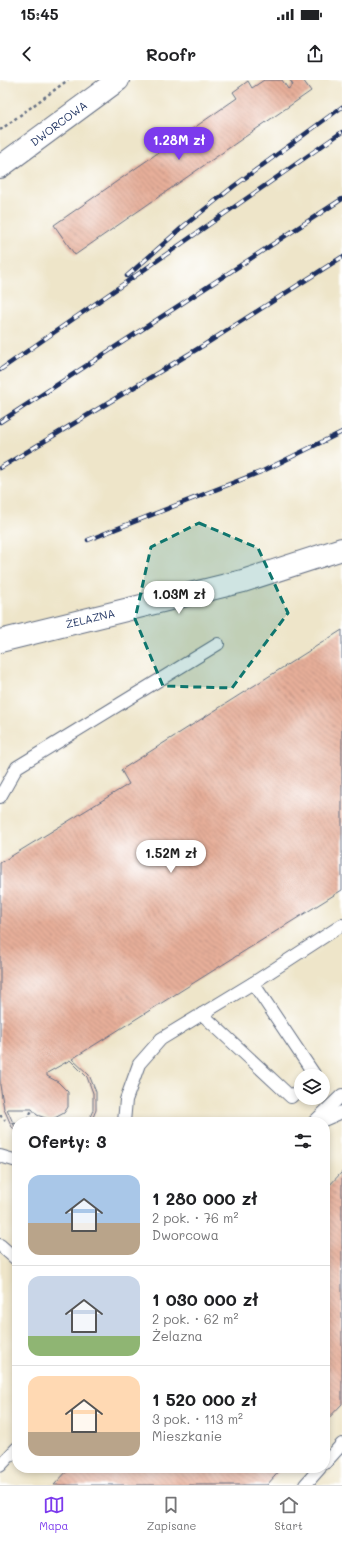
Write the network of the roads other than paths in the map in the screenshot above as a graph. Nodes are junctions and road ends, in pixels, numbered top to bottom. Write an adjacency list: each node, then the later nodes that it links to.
1 (118, 80): 2 (street, DWORCOWA)
2 (0, 167)
3 (342, 549): 4 (street, ŻELAZNA)
4 (0, 641)
5 (218, 644): 6 (lane)
6 (0, 797)
7 (342, 925): 8 (lane)
8 (253, 983): 9 (lane); 10 (lane)
9 (202, 1014): 11 (lane); 14 (lane)
10 (311, 1069)
11 (294, 1095)
12 (342, 1095): 15 (lane)
13 (342, 1112): 16 (lane)
14 (124, 1117)
15 (319, 1117)
16 (330, 1117)
17 (0, 1156): 18 (lane)
18 (12, 1160)
19 (0, 1245): 20 (lane)
20 (12, 1256)
21 (342, 1444): 23 (lane)
22 (12, 1453): 24 (lane)
23 (330, 1457)
24 (0, 1466)
25 (316, 1473): 26 (lane)
26 (305, 1485)

